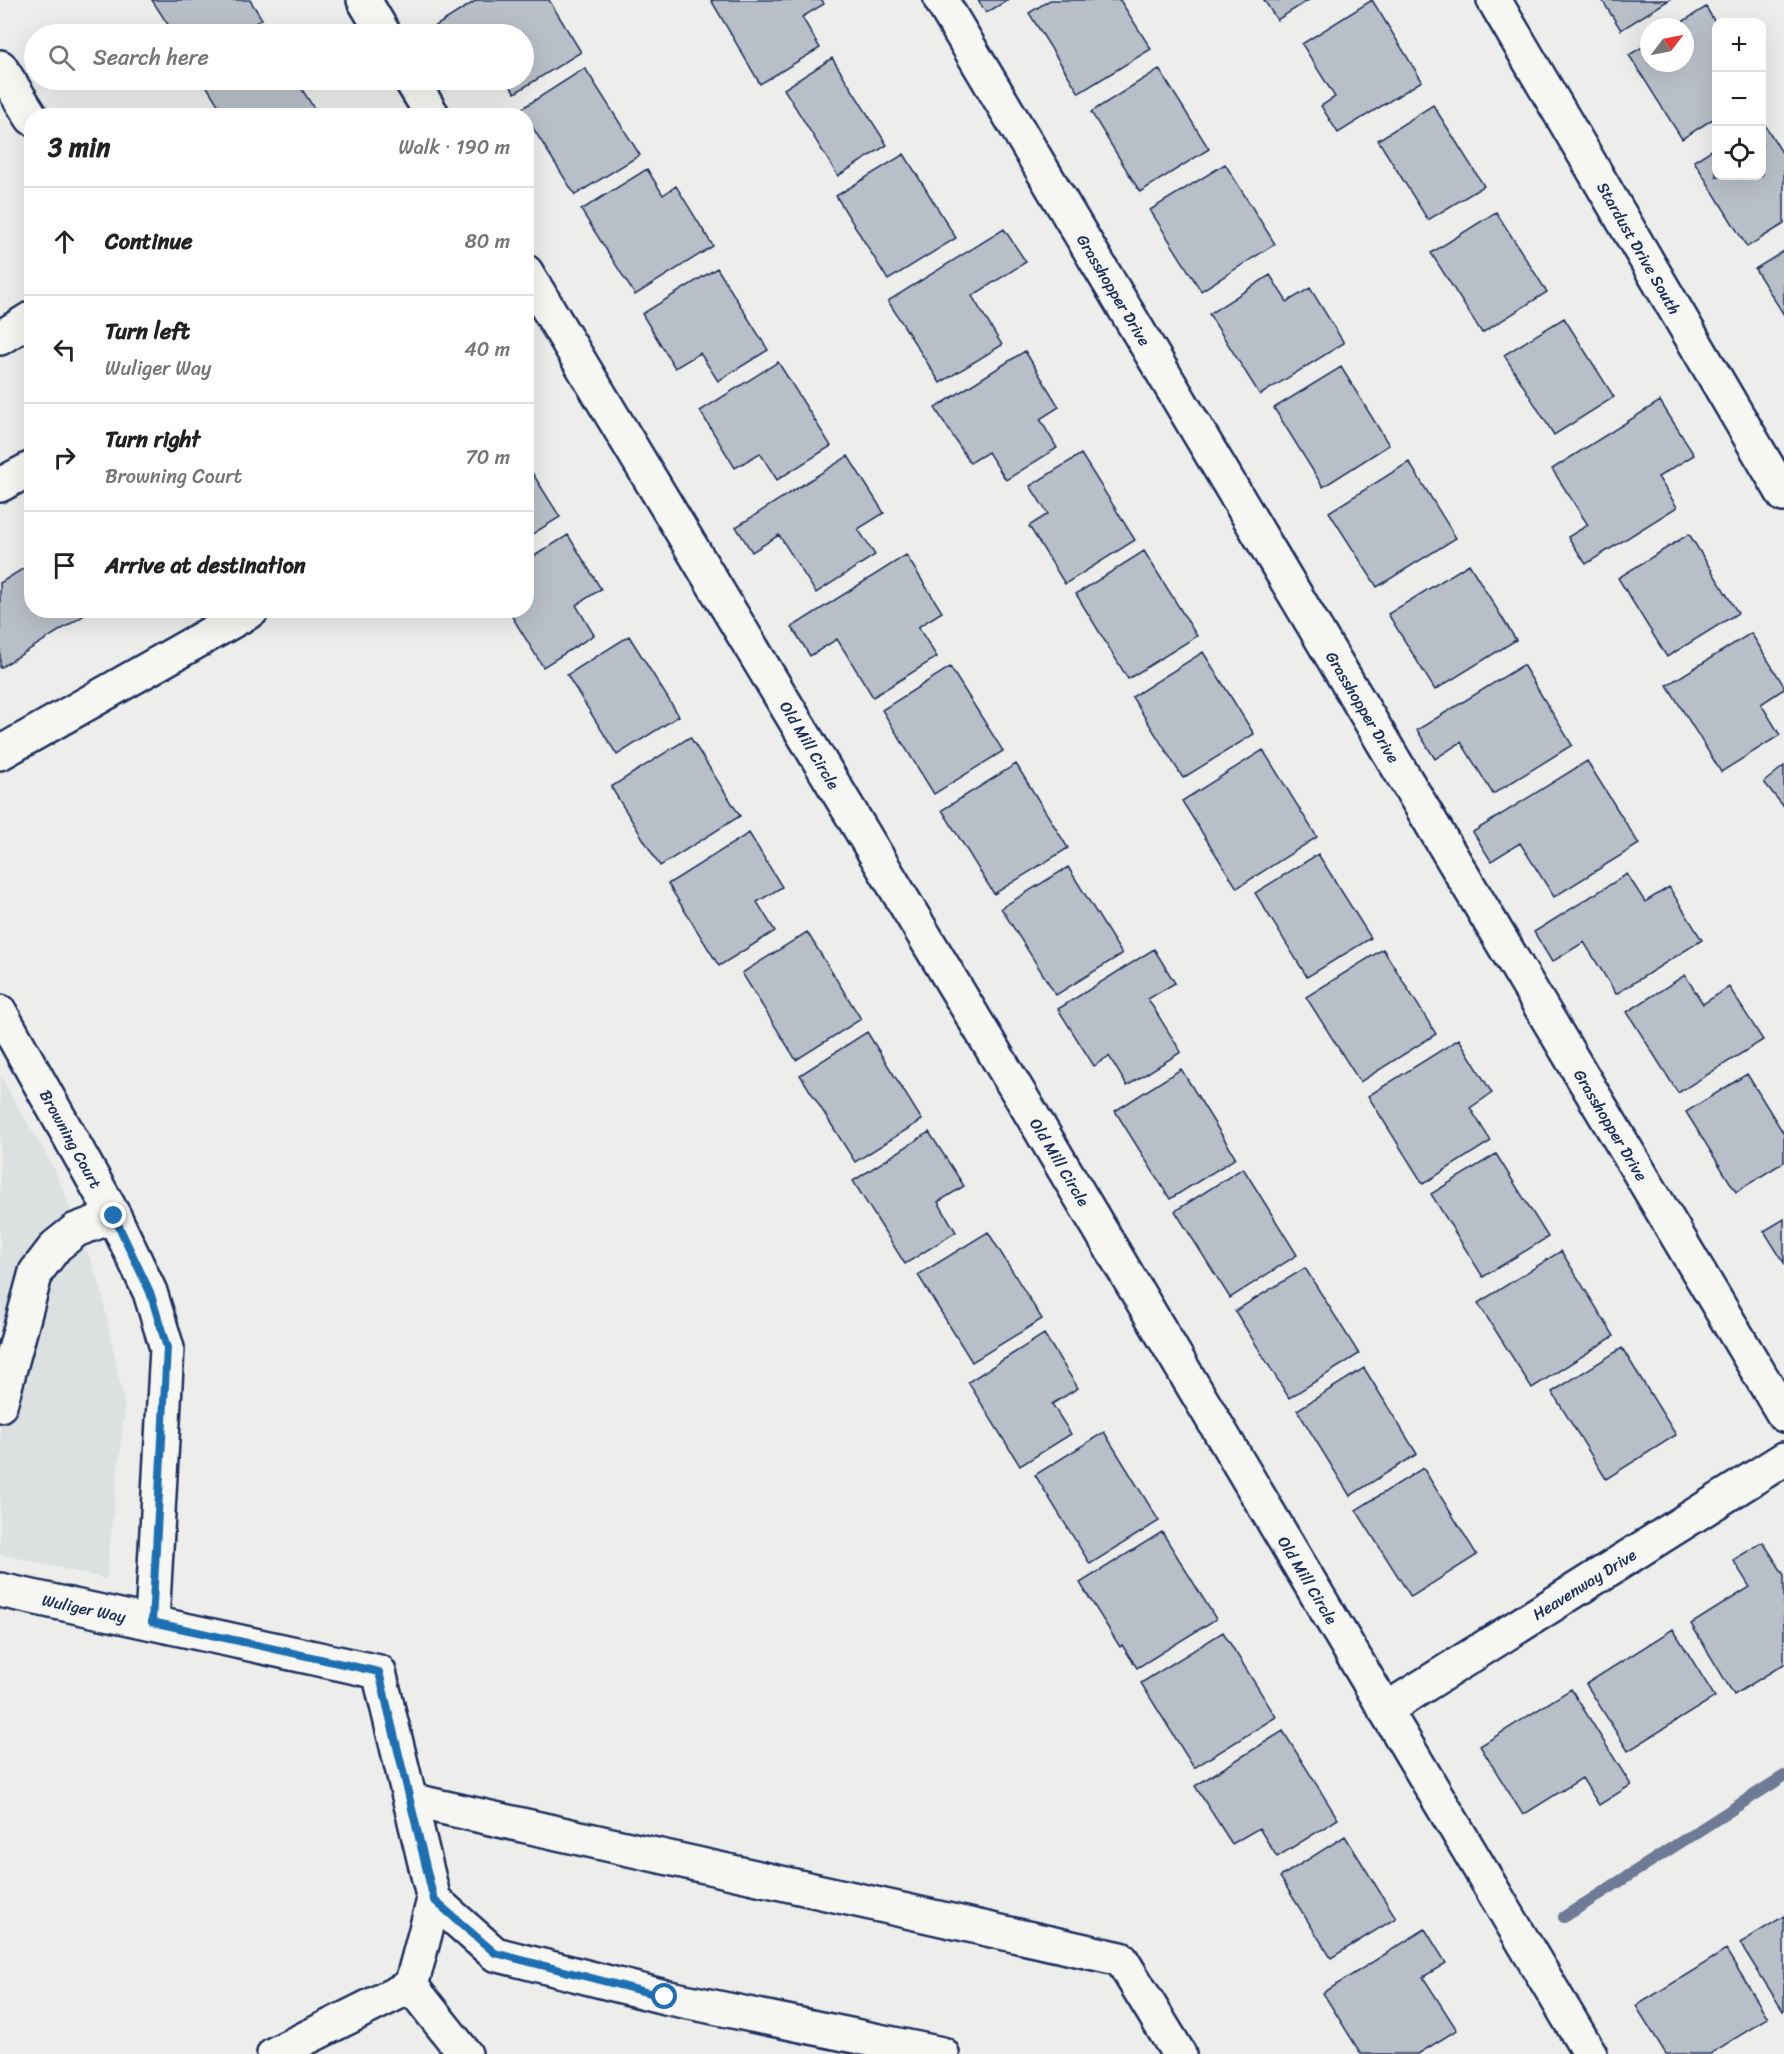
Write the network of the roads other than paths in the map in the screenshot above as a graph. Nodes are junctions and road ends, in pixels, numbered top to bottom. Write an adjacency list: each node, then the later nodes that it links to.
1 (364, 0): 4 (street)
2 (941, 0): 20 (street, Grasshopper Drive)
3 (1494, 0): 14 (street, Stardust Drive South)
4 (378, 24)
5 (1, 70): 7 (street)
6 (417, 90): 8 (street)
7 (26, 108)
8 (428, 108)
9 (534, 285): 24 (street, Old Mill Circle)
10 (24, 323): 11 (street)
11 (0, 338)
12 (24, 472): 13 (street)
13 (0, 485)
14 (1784, 495)
15 (238, 618): 16 (street)
16 (0, 753)
17 (0, 1012): 18 (street, Browning Court)
18 (114, 1216): 19 (street); 23 (street, Browning Court)
19 (0, 1405)
20 (1784, 1415)
21 (1784, 1459): 24 (street, Heavenway Drive)
22 (0, 1590): 23 (street, Wuliger Way)
23 (152, 1622): 25 (street, Wuliger Way)
24 (1385, 1710): 32 (street, Old Mill Circle)
25 (410, 1800): 26 (street); 31 (street)
26 (434, 1900): 27 (street); 30 (street)
27 (411, 1986): 28 (street); 29 (street)
28 (274, 2054)
29 (465, 2054)
30 (942, 2054)
31 (1179, 2054)
32 (1590, 2054)

